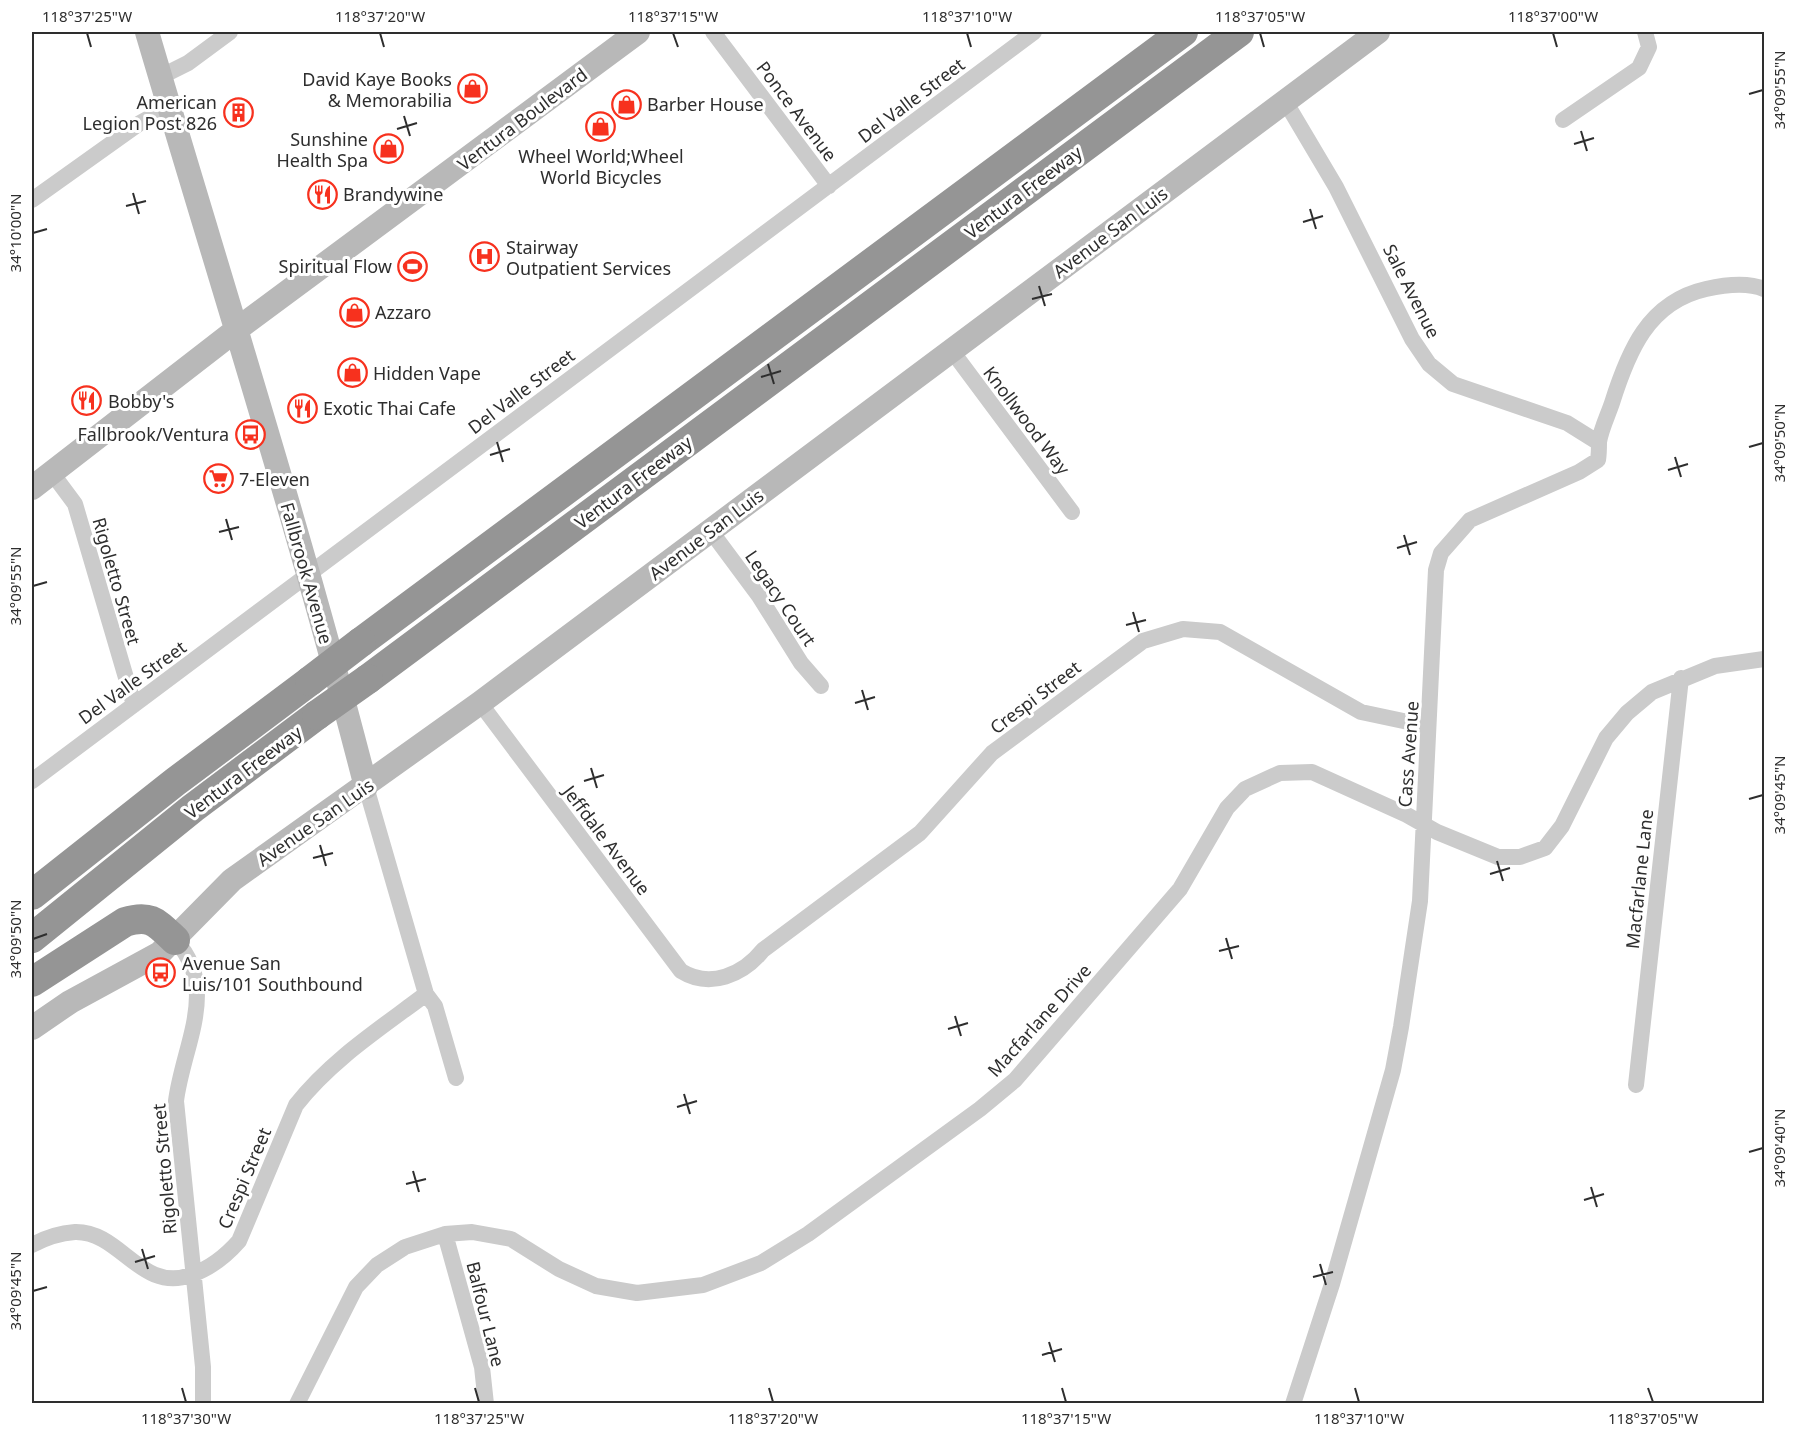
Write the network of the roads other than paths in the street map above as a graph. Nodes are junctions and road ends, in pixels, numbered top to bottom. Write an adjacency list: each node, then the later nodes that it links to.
1 (147, 32): 10 (street, Fallbrook Avenue)
2 (230, 32): 10 (street)
3 (638, 32): 17 (street, Ventura Boulevard)
4 (712, 32): 14 (street, Ponce Avenue)
5 (1034, 32): 14 (street, Del Valle Street)
6 (1183, 32): 34 (highway, Ventura Freeway, bridge)
7 (1239, 32): 35 (highway, Ventura Freeway, bridge)
8 (1378, 32): 11 (street, Avenue San Luis)
9 (1645, 32): 13 (street)
10 (160, 76): 12 (street, Fallbrook Avenue)
11 (1285, 102): 18 (street, Avenue San Luis); 19 (street, Sale Avenue)
12 (169, 107): 15 (street); 17 (street, Fallbrook Avenue)
13 (1563, 120)
14 (829, 186): 24 (street, Del Valle Street)
15 (32, 200)
16 (1764, 289): 19 (street, Cass Avenue)
17 (236, 330): 20 (street, Ventura Boulevard); 24 (street, Fallbrook Avenue)
18 (952, 351): 22 (street, Knollwood Way); 23 (street, Avenue San Luis)
19 (1599, 443): 30 (street, Cass Avenue)
20 (52, 473): 21 (street, Ventura Boulevard); 29 (street, Rigoletto Street)
21 (32, 488)
22 (1072, 512)
23 (710, 530): 27 (street, Legacy Court); 28 (street, Avenue San Luis)
24 (308, 575): 29 (street, Del Valle Street); 32 (street, Fallbrook Avenue)
25 (1764, 659): 26 (street, Macfarlane Drive)
26 (1681, 678): 33 (street, Macfarlane Drive); 42 (street, Macfarlane Lane)
27 (821, 686)
28 (480, 703): 32 (street, Avenue San Luis); 37 (street, Jeffdale Avenue)
29 (134, 705): 31 (street, Del Valle Street)
30 (1427, 726): 33 (street, Cass Avenue); 37 (street, Crespi Street)
31 (32, 781)
32 (366, 787): 36 (street, Avenue San Luis); 39 (street, Fallbrook Avenue)
33 (1423, 824): 43 (street, Macfarlane Drive); 49 (street, Cass Avenue)
34 (32, 895)
35 (32, 938)
36 (175, 940): 38 (highway); 40 (street, Avenue San Luis); 45 (street, Rigoletto Street)
37 (715, 979)
38 (32, 982)
39 (426, 994): 41 (street, Fallbrook Avenue); 45 (street, Crespi Street)
40 (32, 1029)
41 (456, 1078)
42 (1636, 1085)
43 (445, 1234): 47 (street, Macfarlane Drive); 48 (street, Balfour Lane)
44 (32, 1245): 45 (street, Crespi Street)
45 (194, 1274): 46 (street, Rigoletto Street)
46 (203, 1404)
47 (297, 1404)
48 (486, 1404)
49 (1293, 1404)

